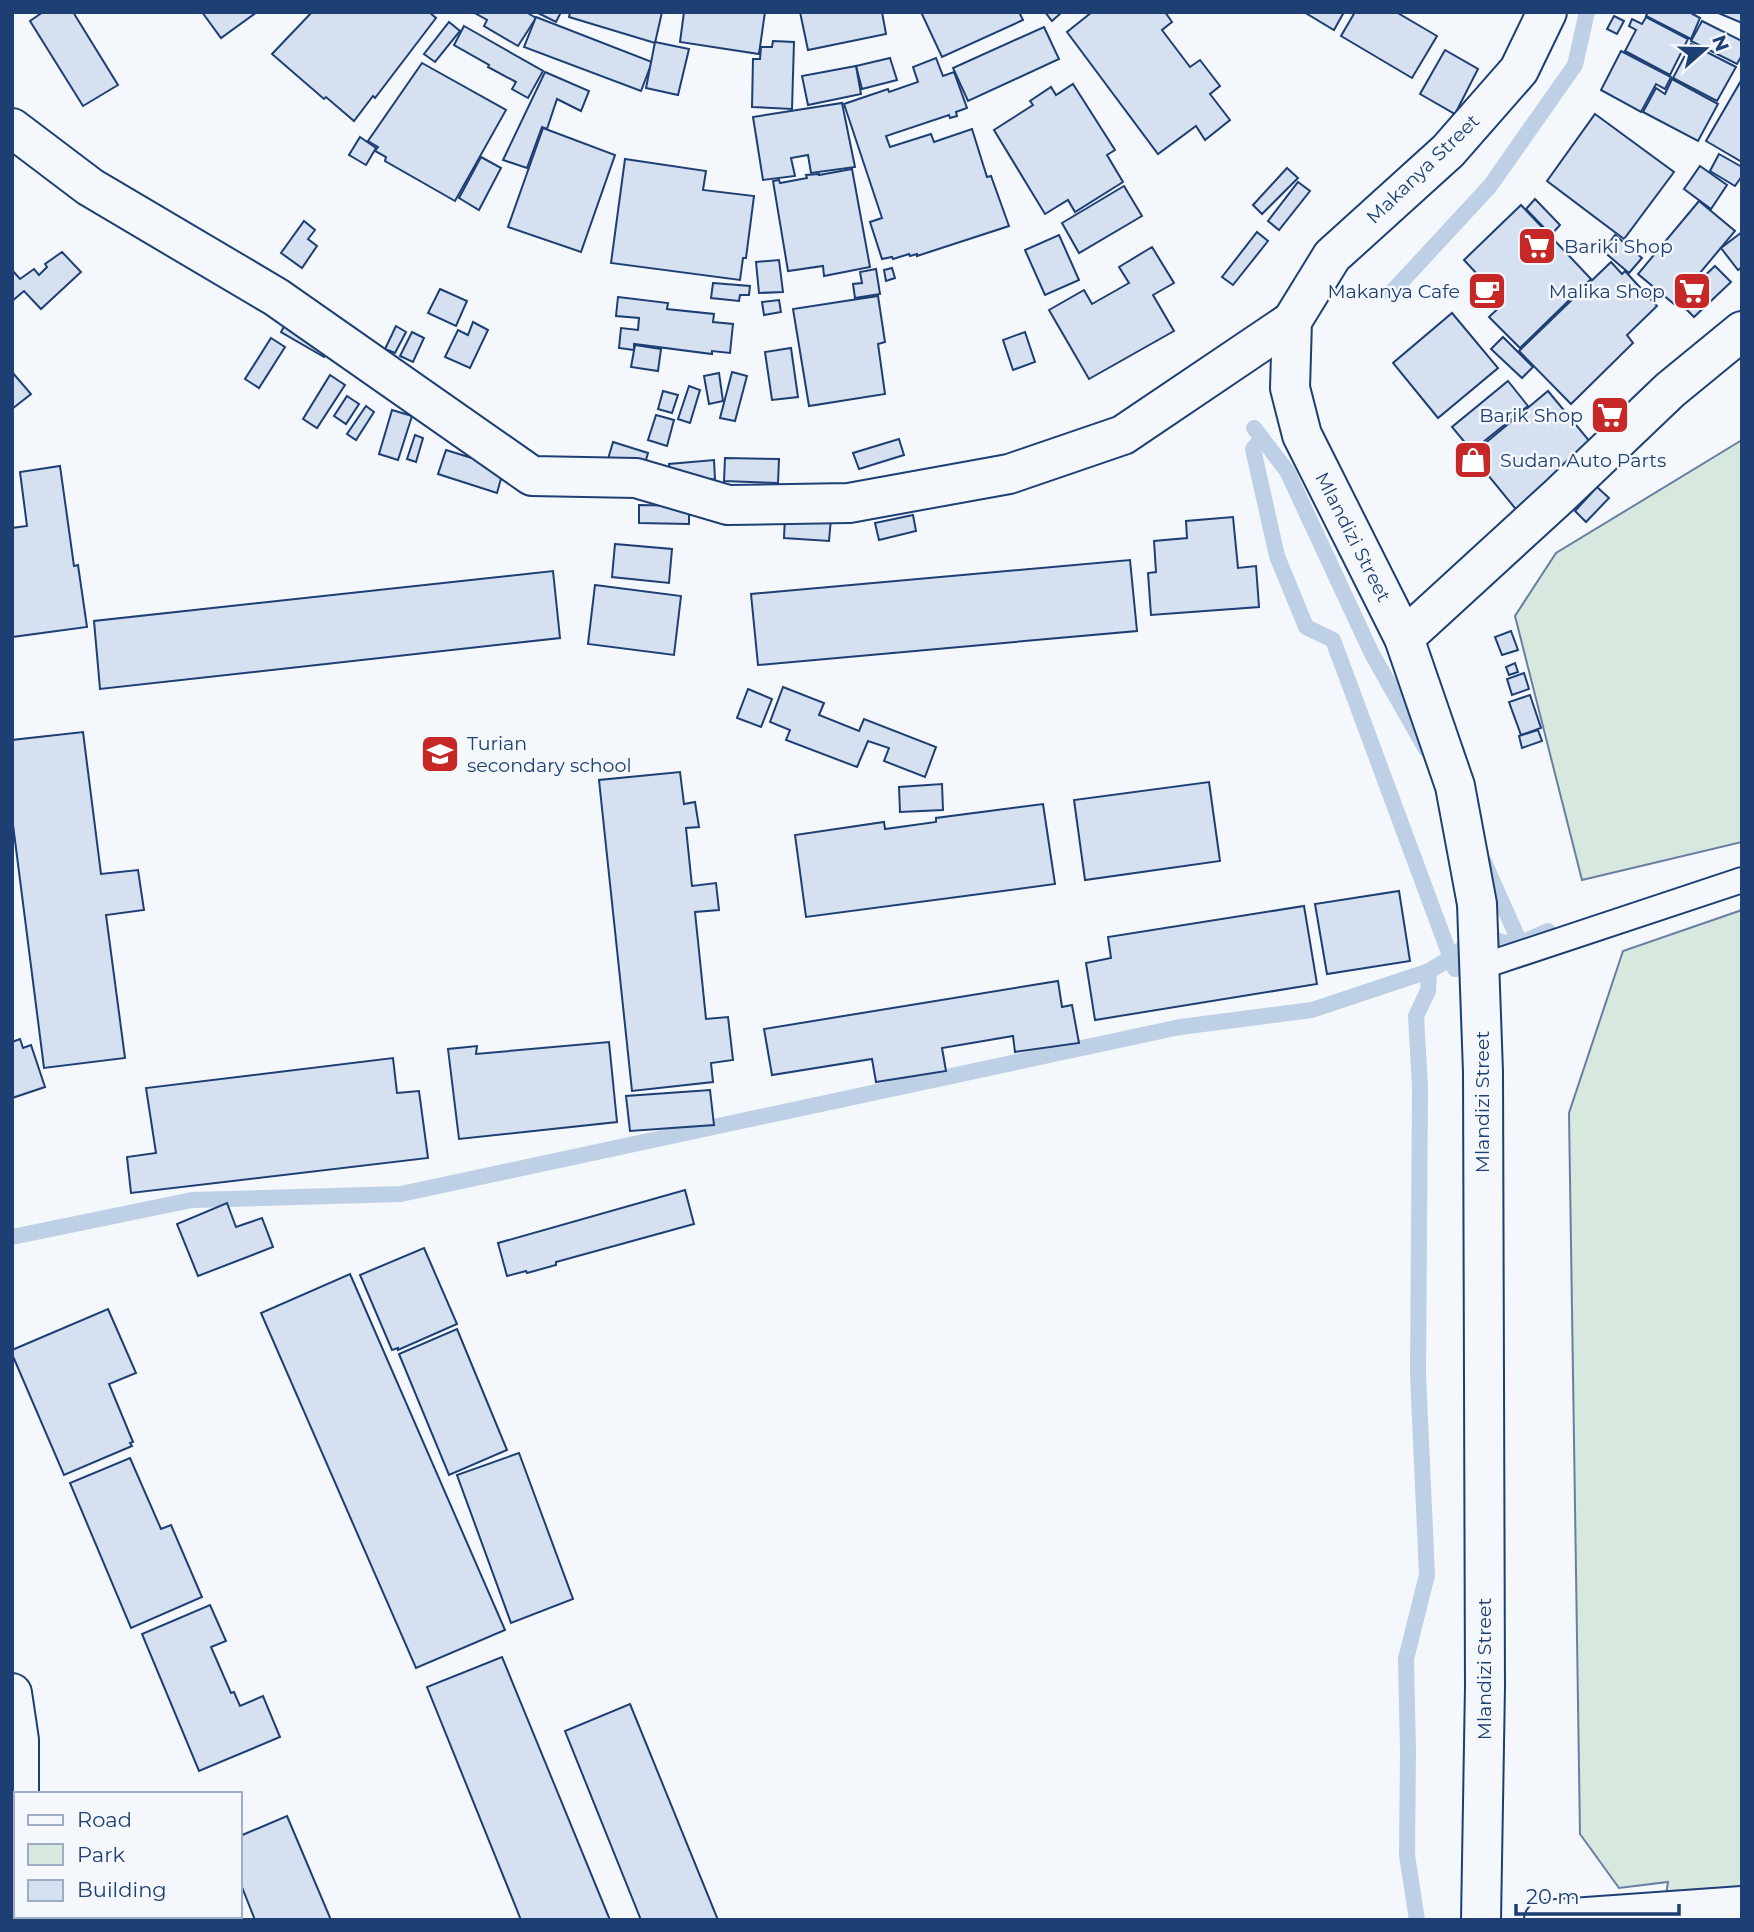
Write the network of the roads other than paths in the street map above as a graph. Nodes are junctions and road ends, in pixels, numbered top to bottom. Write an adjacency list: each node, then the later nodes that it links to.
1 (1546, 12): 3 (street, Makanya Street)
2 (12, 128): 3 (street)
3 (1292, 321): 5 (street, Mlandizi Street)
4 (1742, 331): 5 (street)
5 (1404, 638): 7 (street, Mlandizi Street)
6 (1742, 880): 7 (lane)
7 (1480, 967): 11 (street, Mlandizi Street)
8 (12, 1693): 9 (street)
9 (19, 1792)
10 (1742, 1906): 12 (street)
11 (1481, 1920)
12 (1544, 1920)

